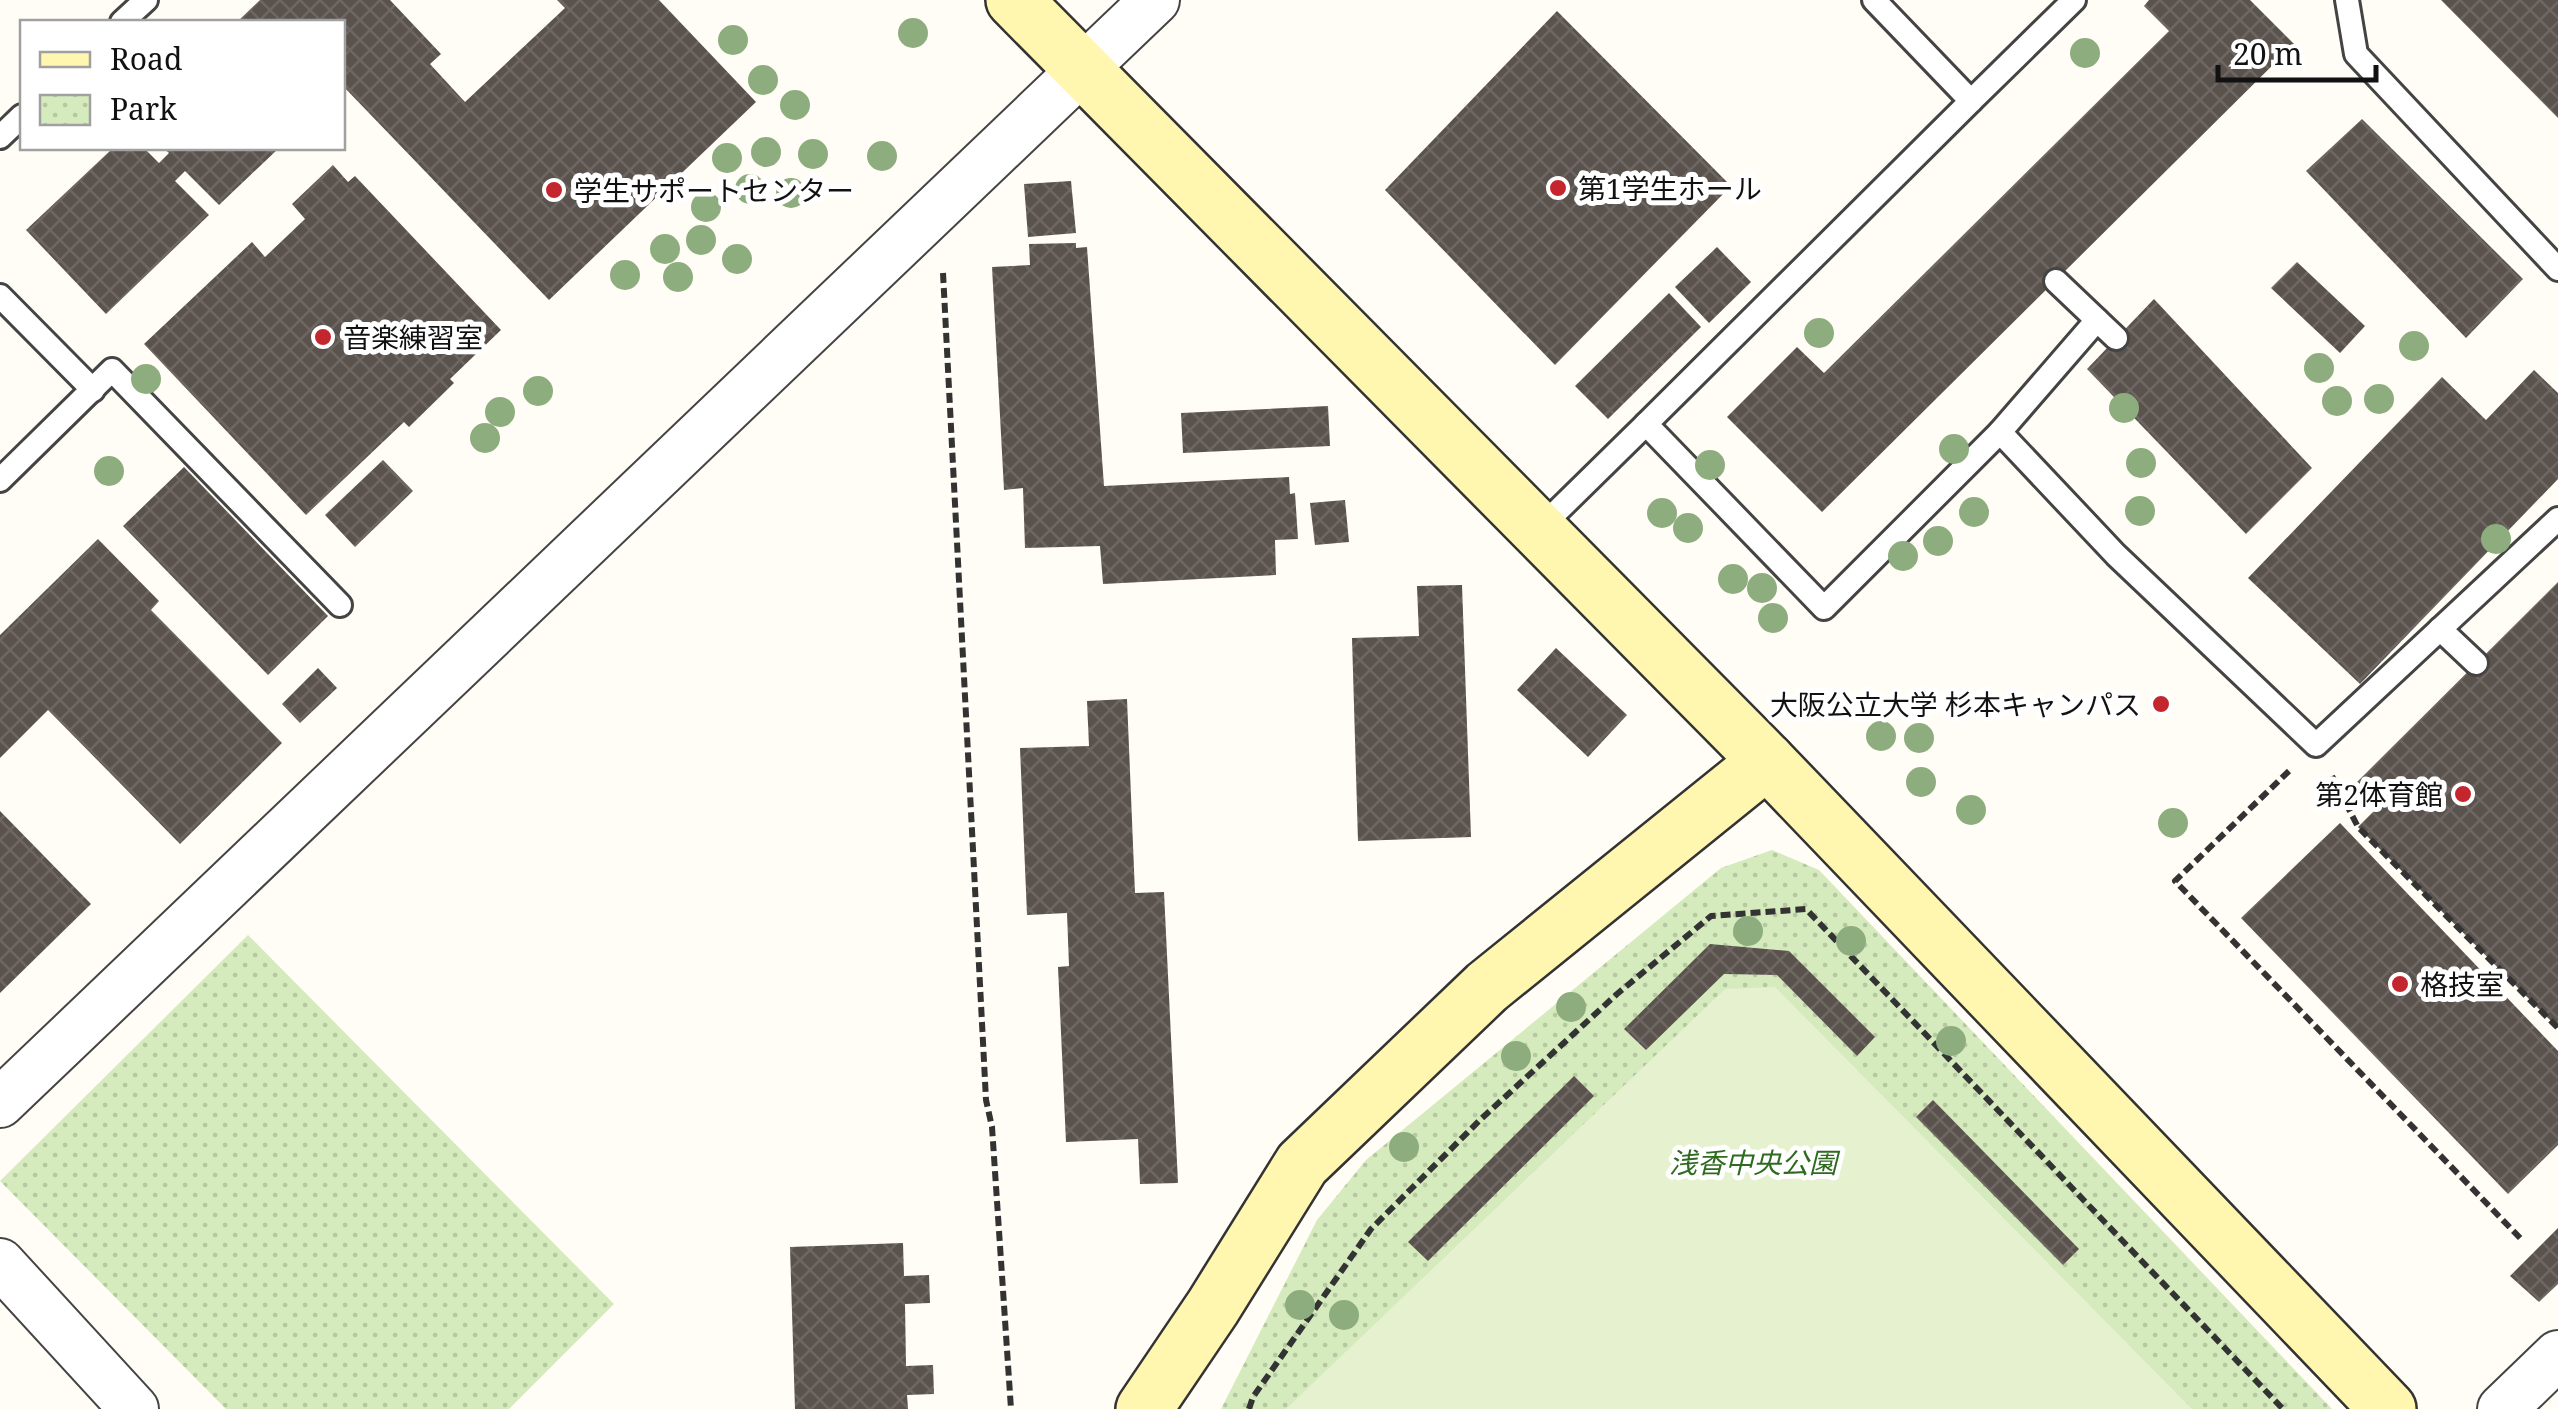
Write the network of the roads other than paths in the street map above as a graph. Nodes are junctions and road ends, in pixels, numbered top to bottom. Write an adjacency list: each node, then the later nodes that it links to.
1 (146, 0): 7 (lane)
2 (1014, 0): 8 (street)
3 (1155, 0): 8 (street)
4 (1874, 0): 9 (lane)
5 (2074, 0): 9 (lane)
6 (2347, 0): 12 (lane)
7 (124, 20)
8 (1083, 71): 22 (street); 27 (street)
9 (1971, 101): 18 (lane)
10 (20, 118): 11 (lane)
11 (0, 137)
12 (2558, 269)
13 (2056, 281): 15 (lane)
14 (0, 296): 17 (lane)
15 (2097, 320): 16 (lane); 19 (lane)
16 (2116, 338)
17 (93, 390): 20 (lane); 23 (lane)
18 (1646, 424): 19 (lane); 22 (lane)
19 (2000, 432): 24 (lane)
20 (0, 480)
21 (2558, 520): 24 (lane)
22 (1538, 530): 26 (street)
23 (340, 605)
24 (2440, 629): 25 (lane)
25 (2476, 663)
26 (1767, 761): 31 (street); 32 (street)
27 (0, 1103)
28 (0, 1264): 30 (street)
29 (2558, 1354): 33 (street)
30 (134, 1409)
31 (1144, 1409)
32 (2388, 1409)
33 (2502, 1409)

